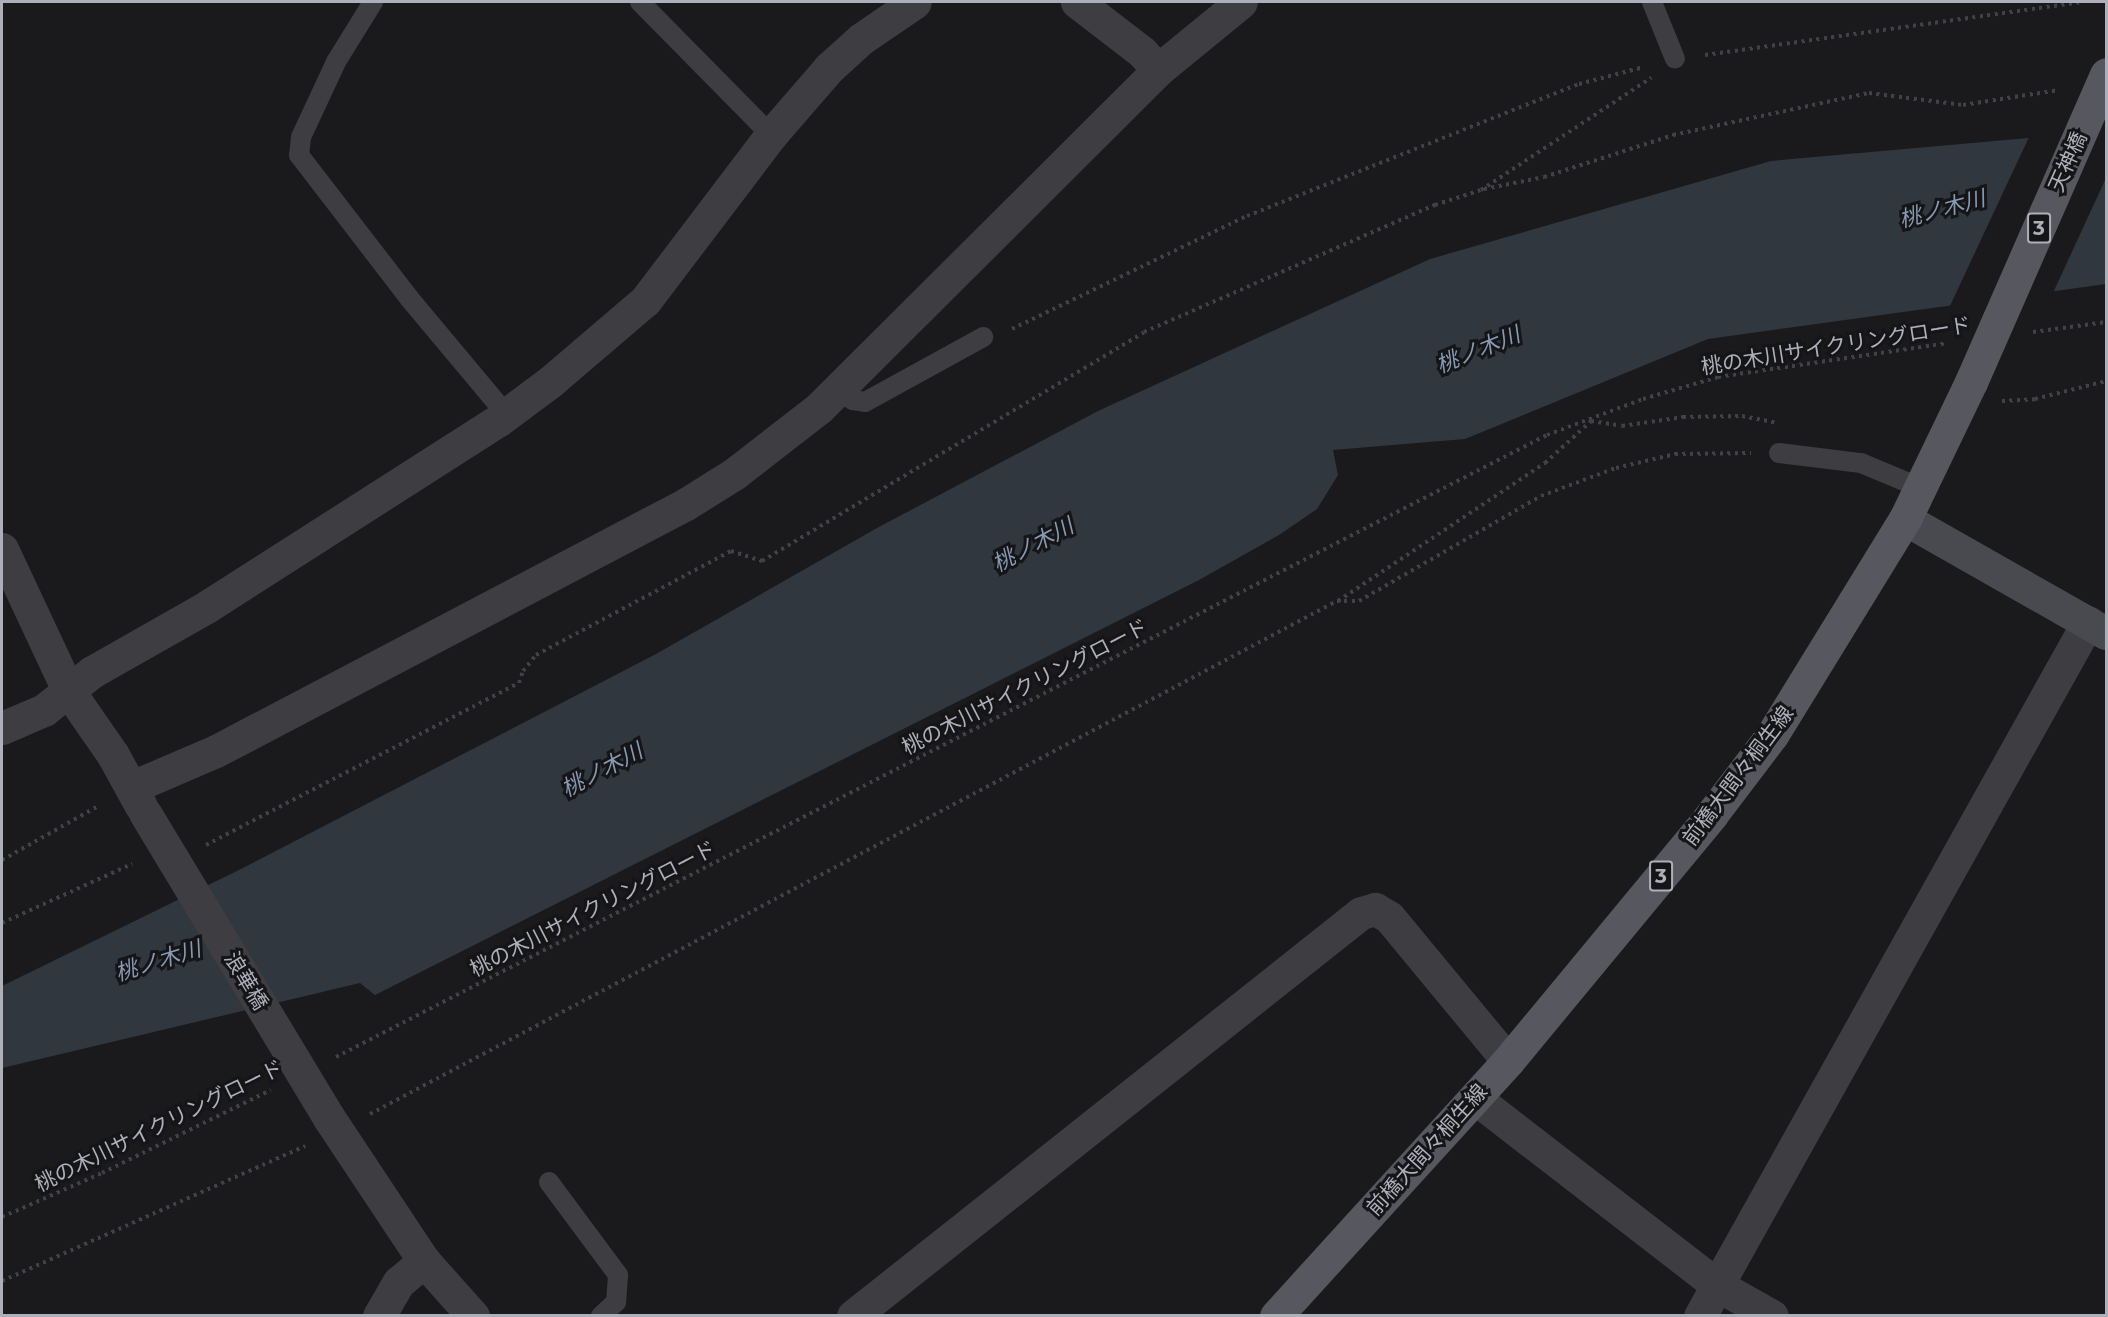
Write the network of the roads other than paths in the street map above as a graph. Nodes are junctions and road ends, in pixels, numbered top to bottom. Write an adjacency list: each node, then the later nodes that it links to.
1 (373, 2): 14 (lane)
2 (640, 2): 10 (lane)
3 (915, 2): 10 (street)
4 (1077, 2): 8 (street)
5 (1241, 2): 8 (street)
6 (1654, 4): 7 (lane)
7 (1674, 59)
8 (1158, 70): 12 (street)
9 (2106, 75): 13 (main road, 天神橋 / 3, bridge)
10 (771, 135): 14 (street)
11 (983, 337): 12 (lane)
12 (836, 391): 22 (street)
13 (1981, 392): 16 (main road, 前橋大間々桐生線 / 3)
14 (507, 415): 20 (street)
15 (1779, 453): 16 (lane)
16 (1921, 488): 17 (main road, 前橋大間々桐生線 / 3)
17 (1905, 519): 19 (street); 23 (main road, 前橋大間々桐生線 / 3)
18 (2, 549): 20 (street, 浪華橋)
19 (2097, 627): 27 (street)
20 (68, 690): 21 (street); 22 (street, 浪華橋)
21 (2, 728)
22 (139, 800): 26 (street, 浪華橋, bridge)
23 (1508, 1061): 24 (main road, 前橋大間々桐生線 / 3); 31 (street)
24 (1475, 1098): 27 (street); 32 (main road, 前橋大間々桐生線 / 3)
25 (549, 1182): 30 (lane)
26 (424, 1261): 28 (street); 29 (street, 浪華橋)
27 (1717, 1285): 33 (street); 34 (street)
28 (379, 1316)
29 (473, 1316)
30 (601, 1316)
31 (853, 1316)
32 (1276, 1316)
33 (1700, 1316)
34 (1772, 1316)

